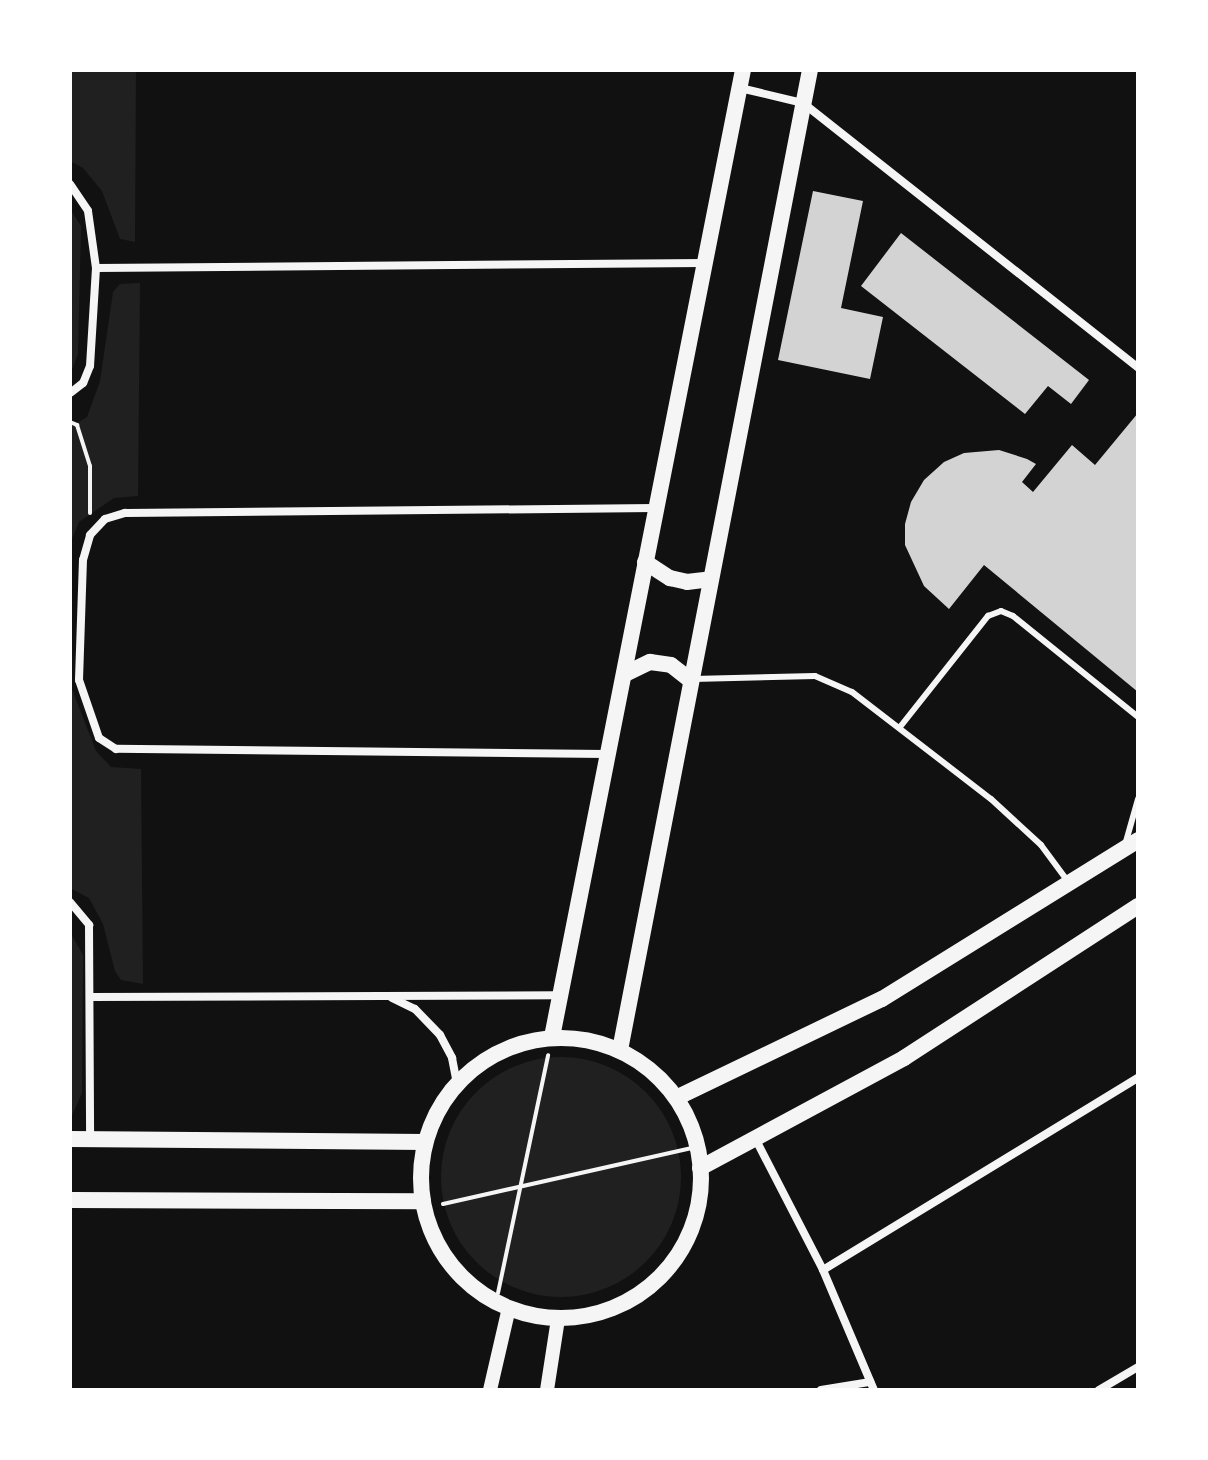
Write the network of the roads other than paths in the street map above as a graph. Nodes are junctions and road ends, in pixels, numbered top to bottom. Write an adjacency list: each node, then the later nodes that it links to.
1 (743, 70): 3 (main road)
2 (810, 70): 4 (main road)
3 (739, 87): 4 (street); 6 (main road)
4 (803, 103): 8 (street); 12 (main road)
5 (70, 184): 7 (street)
6 (704, 263): 7 (street); 10 (main road)
7 (96, 268): 9 (street)
8 (1137, 364)
9 (70, 393)
10 (655, 508): 11 (main road); 13 (street)
11 (645, 562): 12 (main road); 14 (main road)
12 (711, 579): 15 (main road)
13 (74, 651): 18 (street)
14 (625, 674): 15 (main road); 18 (main road)
15 (689, 679): 17 (lane); 28 (main road)
16 (1138, 717): 17 (lane)
17 (900, 727): 21 (lane)
18 (606, 754): 25 (main road)
19 (1138, 799): 20 (lane)
20 (1134, 850): 21 (main road)
21 (1069, 884): 31 (main road)
22 (70, 902): 26 (street)
23 (1138, 906): 34 (main road)
24 (388, 995): 25 (street); 26 (street); 30 (street)
25 (558, 995): 27 (main road)
26 (90, 997): 33 (street)
27 (552, 1037): 28 (main road); 30 (main road)
28 (620, 1050): 31 (main road)
29 (1138, 1078): 39 (street)
30 (457, 1084): 35 (main road)
31 (678, 1097): 36 (main road)
32 (70, 1139): 33 (main road)
33 (90, 1139): 35 (main road)
34 (756, 1140): 36 (main road); 39 (street)
35 (425, 1142): 38 (main road)
36 (700, 1168): 41 (main road)
37 (70, 1200): 38 (main road)
38 (424, 1204): 40 (main road)
39 (823, 1270): 43 (street)
40 (503, 1305): 41 (main road); 44 (street)
41 (558, 1319): 45 (street)
42 (1138, 1367): 47 (street)
43 (872, 1386): 46 (street)
44 (490, 1390)
45 (547, 1390)
46 (821, 1390)
47 (1099, 1390)

